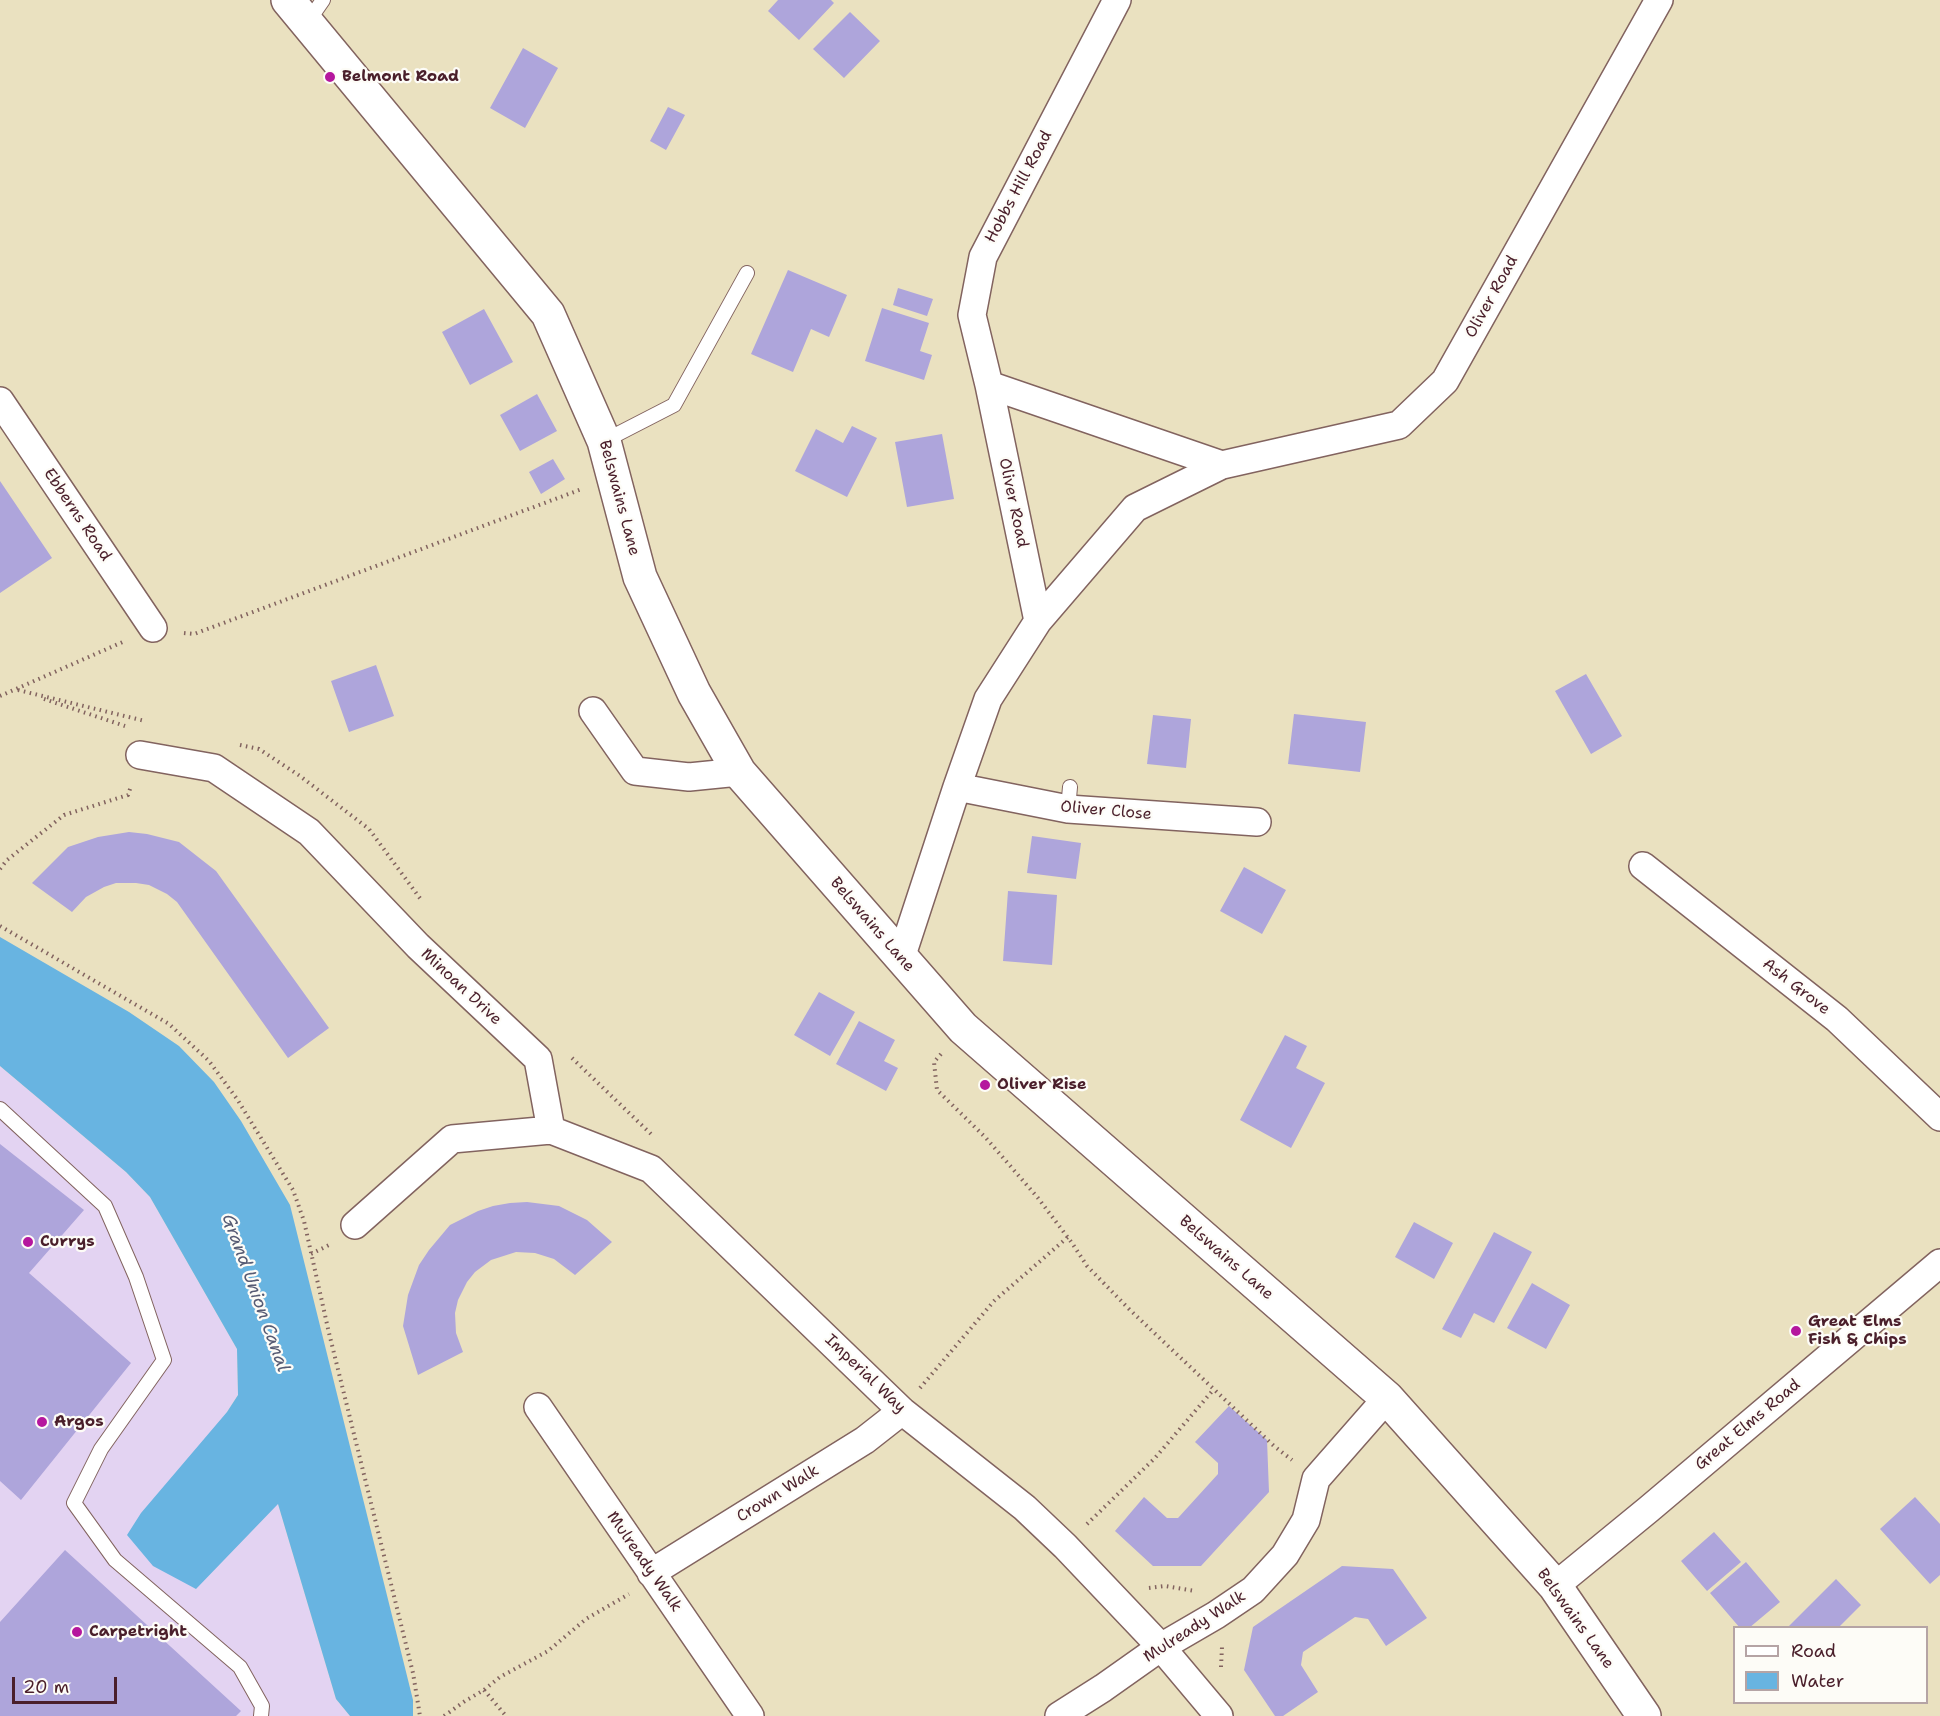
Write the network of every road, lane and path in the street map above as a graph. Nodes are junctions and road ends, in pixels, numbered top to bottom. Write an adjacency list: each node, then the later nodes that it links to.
1 (1117, 0): 5 (street, Hobbs Hill Road)
2 (1659, 0): 8 (street, Oliver Road)
3 (306, 8): 7 (street, Belswains Lane)
4 (747, 273): 7 (lane)
5 (989, 385): 8 (street); 10 (street, Oliver Road)
6 (0, 401): 11 (street, Ebberns Road)
7 (604, 441): 9 (street, Belswains Lane)
8 (1222, 465): 10 (street, Oliver Road)
9 (614, 477): 11 (path); 16 (street, Belswains Lane)
10 (1038, 621): 17 (street)
11 (153, 628): 12 (path)
12 (18, 690): 13 (path); 15 (path)
13 (0, 696)
14 (593, 711): 16 (street)
15 (140, 755): 20 (path); 26 (street, Minoan Drive)
16 (739, 772): 22 (street, Belswains Lane)
17 (957, 787): 18 (street, Oliver Close); 22 (street)
18 (1257, 822)
19 (1643, 866): 25 (street, Ash Grove)
20 (0, 869)
21 (0, 926): 45 (path)
22 (901, 958): 23 (street, Belswains Lane)
23 (963, 1028): 28 (path); 31 (street, Belswains Lane)
24 (0, 1109): 44 (lane)
25 (1940, 1117)
26 (551, 1131): 27 (street); 32 (street, Imperial Way)
27 (355, 1225)
28 (1068, 1237): 30 (path); 32 (path)
29 (1940, 1263): 37 (street, Great Elms Road)
30 (1214, 1389): 34 (path); 35 (path)
31 (1388, 1398): 34 (street, Mulready Walk); 37 (street, Belswains Lane)
32 (910, 1401): 36 (street, Crown Walk); 41 (street, Imperial Way)
33 (538, 1407): 36 (street, Mulready Walk)
34 (1316, 1479): 41 (street, Mulready Walk)
35 (1082, 1529)
36 (654, 1575): 43 (path); 48 (street, Mulready Walk)
37 (1555, 1586): 51 (street, Belswains Lane)
38 (1143, 1589): 39 (path)
39 (1200, 1596)
40 (1226, 1640): 42 (path)
41 (1161, 1647): 49 (street, Mulready Walk); 50 (street, Imperial Way)
42 (1222, 1674)
43 (484, 1690): 46 (path); 47 (path)
44 (261, 1716)
45 (420, 1716)
46 (444, 1716)
47 (506, 1716)
48 (750, 1716)
49 (1059, 1716)
50 (1219, 1716)
51 (1644, 1716)

